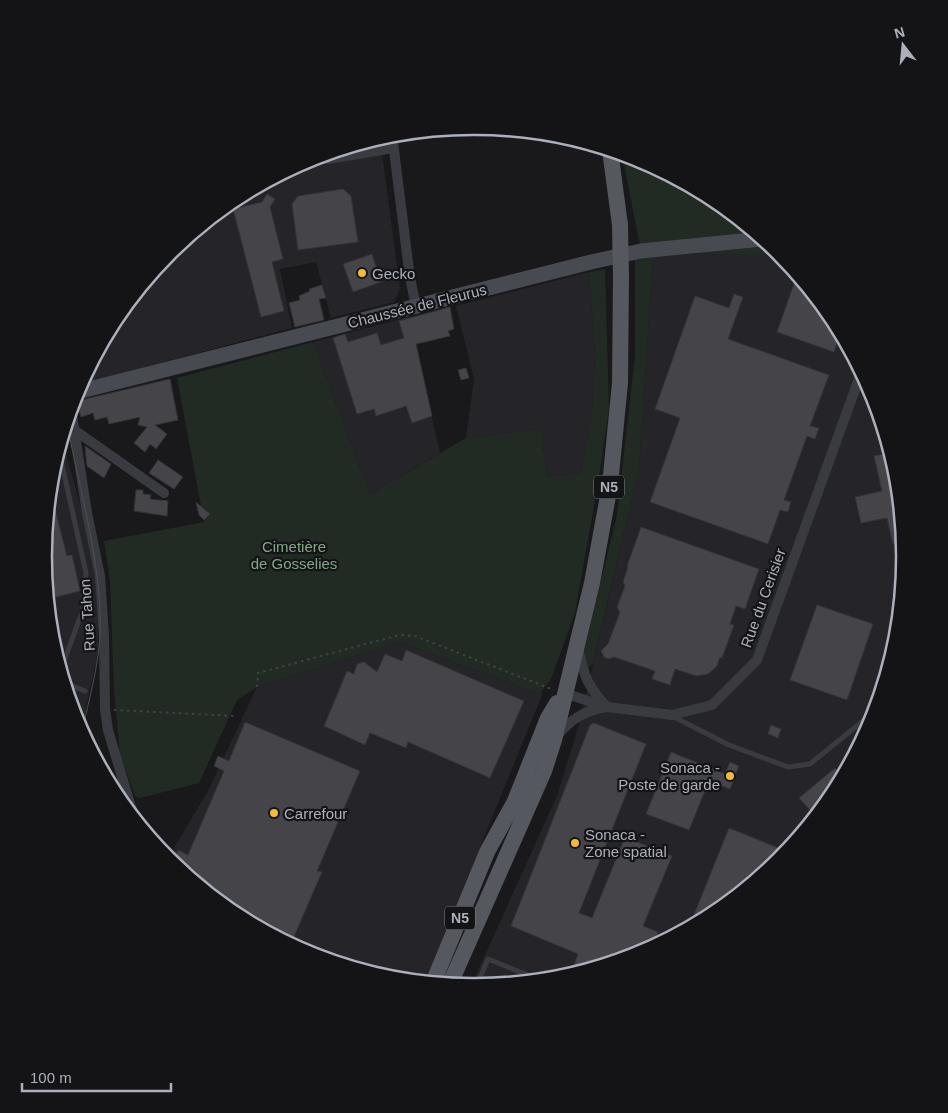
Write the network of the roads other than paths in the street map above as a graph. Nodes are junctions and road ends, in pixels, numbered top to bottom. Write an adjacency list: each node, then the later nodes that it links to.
1 (393, 143): 2 (street)
2 (393, 148): 3 (street); 6 (street)
3 (338, 157)
4 (611, 158): 12 (main road, N5, bridge)
5 (752, 240): 6 (main road, Chaussée de Fleurus)
6 (416, 306): 8 (main road, Chaussée de Fleurus)
7 (858, 383): 18 (street, Rue du Cerisier)
8 (87, 389)
9 (73, 430): 11 (street); 21 (street, Rue Tahon)
10 (62, 469): 13 (lane)
11 (164, 493)
12 (577, 642): 16 (main road, N5); 17 (street)
13 (65, 658)
14 (73, 686): 15 (lane)
15 (84, 691)
16 (564, 693): 17 (street, Rue du Cerisier); 20 (main road, N5); 23 (main road, N5)
17 (607, 707): 18 (street, Rue du Cerisier); 20 (street)
18 (672, 715): 19 (lane)
19 (861, 723)
20 (554, 740): 24 (main road, N5)
21 (128, 796)
22 (523, 975): 25 (lane)
23 (436, 976)
24 (453, 977)
25 (480, 978)

